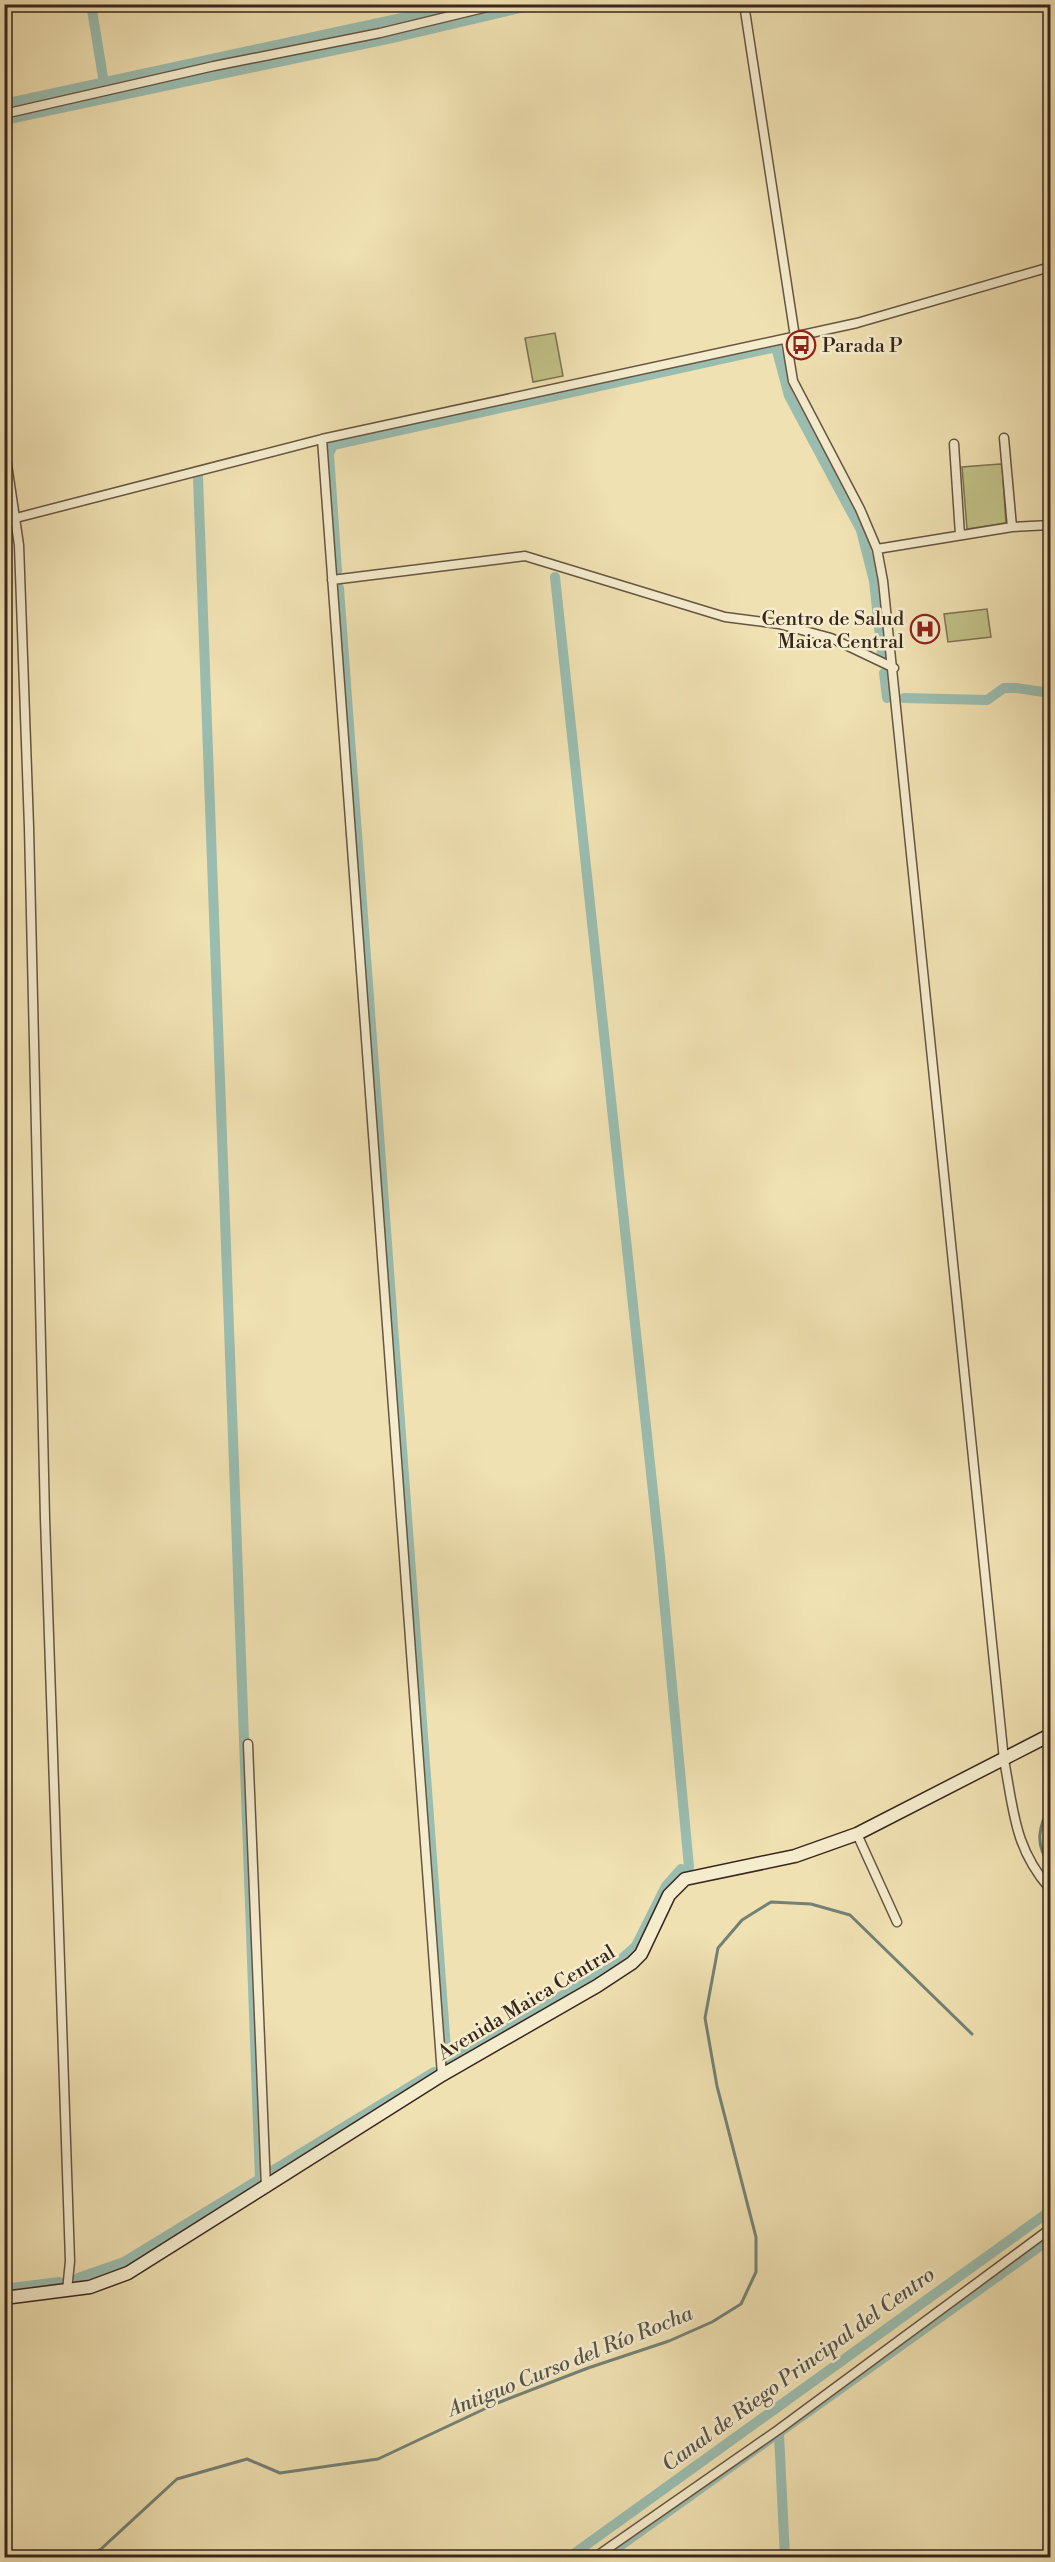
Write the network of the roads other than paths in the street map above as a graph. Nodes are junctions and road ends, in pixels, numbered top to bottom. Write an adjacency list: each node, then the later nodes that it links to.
1 (500, 4): 3 (street)
2 (744, 4): 5 (street)
3 (4, 114)
4 (1050, 267): 5 (street)
5 (791, 338): 7 (street); 14 (street)
6 (1004, 438): 12 (street)
7 (322, 439): 10 (street); 15 (street)
8 (4, 444): 10 (street)
9 (954, 444): 13 (street)
10 (16, 518): 26 (street)
11 (1050, 525): 12 (street)
12 (1012, 527): 13 (street)
13 (960, 535): 14 (street)
14 (878, 549): 16 (street)
15 (332, 580): 16 (street); 23 (street)
16 (894, 668): 19 (street)
17 (1050, 1735): 19 (street, Avenida Maica Central)
18 (248, 1744): 24 (street)
19 (1004, 1760): 20 (street, Avenida Maica Central); 21 (street)
20 (856, 1834): 22 (street); 23 (street, Avenida Maica Central)
21 (1050, 1889)
22 (897, 1922)
23 (442, 2075): 24 (street, Avenida Maica Central)
24 (266, 2188): 26 (street, Avenida Maica Central)
25 (1050, 2229): 28 (street)
26 (67, 2291): 27 (street, Avenida Maica Central)
27 (4, 2298)
28 (594, 2558)

